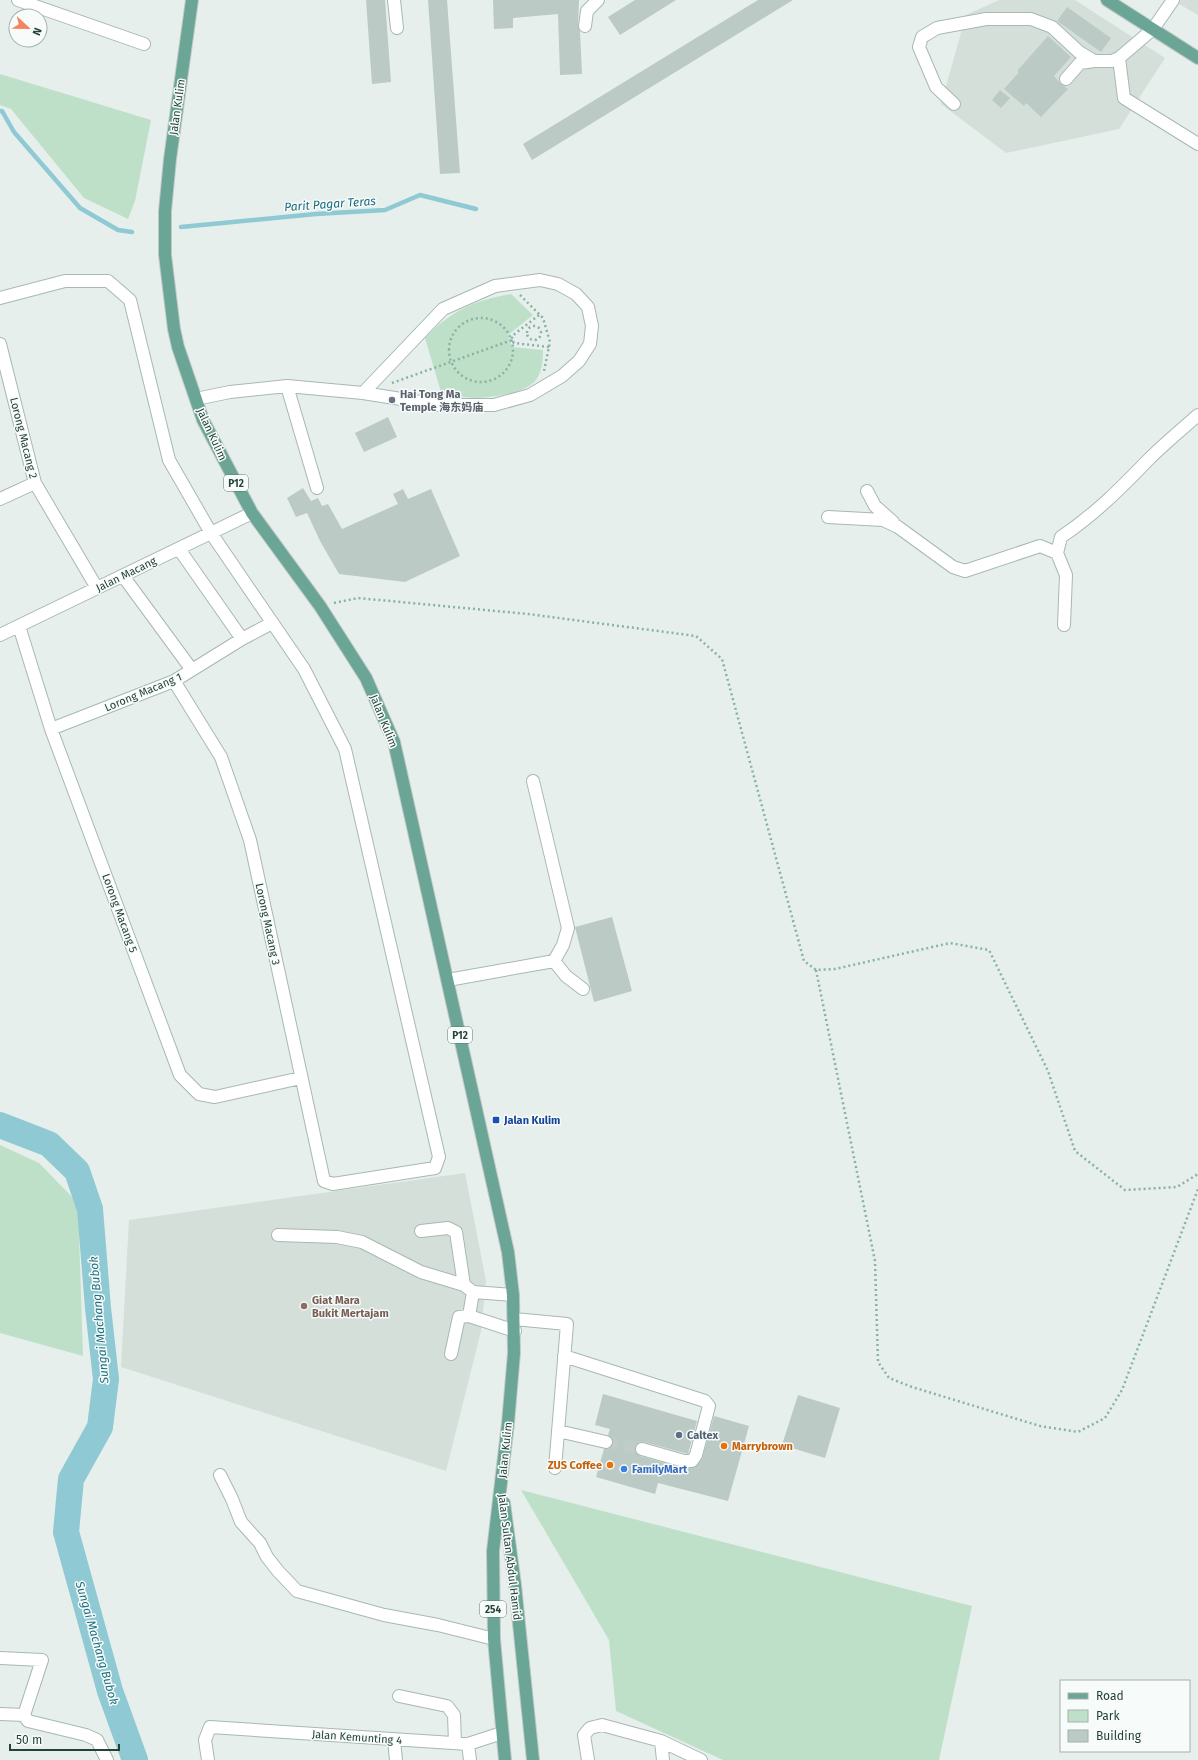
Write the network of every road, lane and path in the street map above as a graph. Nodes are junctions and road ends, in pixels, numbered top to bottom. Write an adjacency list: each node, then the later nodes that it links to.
1 (18, 0): 10 (street)
2 (192, 0): 32 (main road, Jalan Kulim / P12)
3 (394, 0): 8 (street)
4 (598, 0): 7 (street)
5 (1107, 0): 9 (main road)
6 (1173, 0): 9 (street)
7 (586, 26)
8 (397, 28)
9 (1154, 29): 11 (street); 12 (main road)
10 (144, 44)
11 (1119, 58): 13 (street); 16 (street)
12 (1198, 58)
13 (1094, 61): 14 (street); 15 (street)
14 (1066, 79)
15 (954, 104)
16 (1198, 144)
17 (511, 284): 19 (path); 30 (street); 31 (street)
18 (0, 298): 41 (street)
19 (540, 315): 20 (path); 26 (path)
20 (530, 322): 21 (path); 22 (path)
21 (528, 329): 23 (path); 23 (path)
22 (512, 340): 25 (path); 27 (path); 27 (path); 27 (path)
23 (532, 340): 25 (path)
24 (0, 344): 34 (street, Lorong Macang 2)
25 (537, 345): 26 (path)
26 (549, 347): 30 (path)
27 (451, 362): 28 (path)
28 (385, 385)
29 (287, 386): 31 (street); 32 (street); 35 (street)
30 (540, 390): 31 (street)
31 (363, 393)
32 (196, 399): 38 (main road, Jalan Kulim / P12)
33 (1198, 415): 43 (street)
34 (35, 483): 37 (street); 45 (street, Lorong Macang 2)
35 (317, 488)
36 (867, 491): 40 (street)
37 (0, 499)
38 (252, 513): 41 (street, Jalan Macang); 46 (main road, Jalan Kulim / P12)
39 (828, 517): 40 (street)
40 (898, 527): 43 (street)
41 (211, 533): 42 (street, Jalan Macang); 47 (street)
42 (179, 549): 44 (street, Jalan Macang); 51 (street)
43 (1057, 553): 48 (street)
44 (122, 576): 45 (street, Jalan Macang); 52 (street)
45 (97, 588): 49 (street, Jalan Macang)
46 (320, 606): 57 (path); 58 (main road, Jalan Kulim / P12)
47 (272, 623): 51 (street, Lorong Macang 1); 60 (street, Lorong Macang 3)
48 (1064, 625)
49 (19, 626): 50 (street, Jalan Macang); 54 (street, Lorong Macang 5)
50 (0, 636)
51 (242, 639): 52 (street, Lorong Macang 1)
52 (192, 670): 53 (street, Lorong Macang 1)
53 (174, 681): 54 (street, Lorong Macang 1); 60 (street, Lorong Macang 3)
54 (51, 729): 60 (street, Lorong Macang 5)
55 (533, 781): 56 (street)
56 (554, 961): 58 (street); 59 (street)
57 (816, 970): 61 (path); 62 (path)
58 (448, 980): 66 (main road, Jalan Kulim / P12)
59 (583, 989)
60 (301, 1078)
61 (1198, 1174)
62 (1198, 1189)
63 (421, 1230): 65 (street)
64 (278, 1235): 65 (street)
65 (468, 1288): 66 (street); 67 (street)
66 (513, 1295): 68 (main road, Jalan Kulim / P12)
67 (469, 1316): 68 (street); 69 (street)
68 (515, 1325): 70 (street); 76 (main road, Jalan Kulim / P12)
69 (451, 1354)
70 (564, 1356): 71 (street); 73 (street)
71 (558, 1431): 72 (street); 74 (street)
72 (606, 1442)
73 (642, 1449)
74 (555, 1468)
75 (220, 1476): 77 (street)
76 (501, 1486): 77 (main road, Jalan Sultan Abdul Hamid / 254); 92 (main road, Jalan Sultan Abdul Hamid / 254)
77 (494, 1639): 82 (main road, Jalan Sultan Abdul Hamid / 254)
78 (0, 1658): 81 (street)
79 (399, 1696): 85 (street)
80 (0, 1714): 81 (street)
81 (24, 1715): 87 (street)
82 (502, 1733): 86 (street, Jalan Kemunting 4); 91 (main road, Jalan Sultan Abdul Hamid / 254)
83 (394, 1740): 85 (street, Jalan Kemunting 4); 88 (street, Jalan Kemunting 4); 89 (street)
84 (660, 1741): 93 (street); 94 (street); 95 (street)
85 (455, 1743): 86 (street, Jalan Kemunting 4)
86 (468, 1744): 90 (street)
87 (107, 1760)
88 (208, 1760)
89 (396, 1760)
90 (470, 1760)
91 (505, 1760)
92 (533, 1760)
93 (588, 1760)
94 (663, 1760)
95 (701, 1760)

